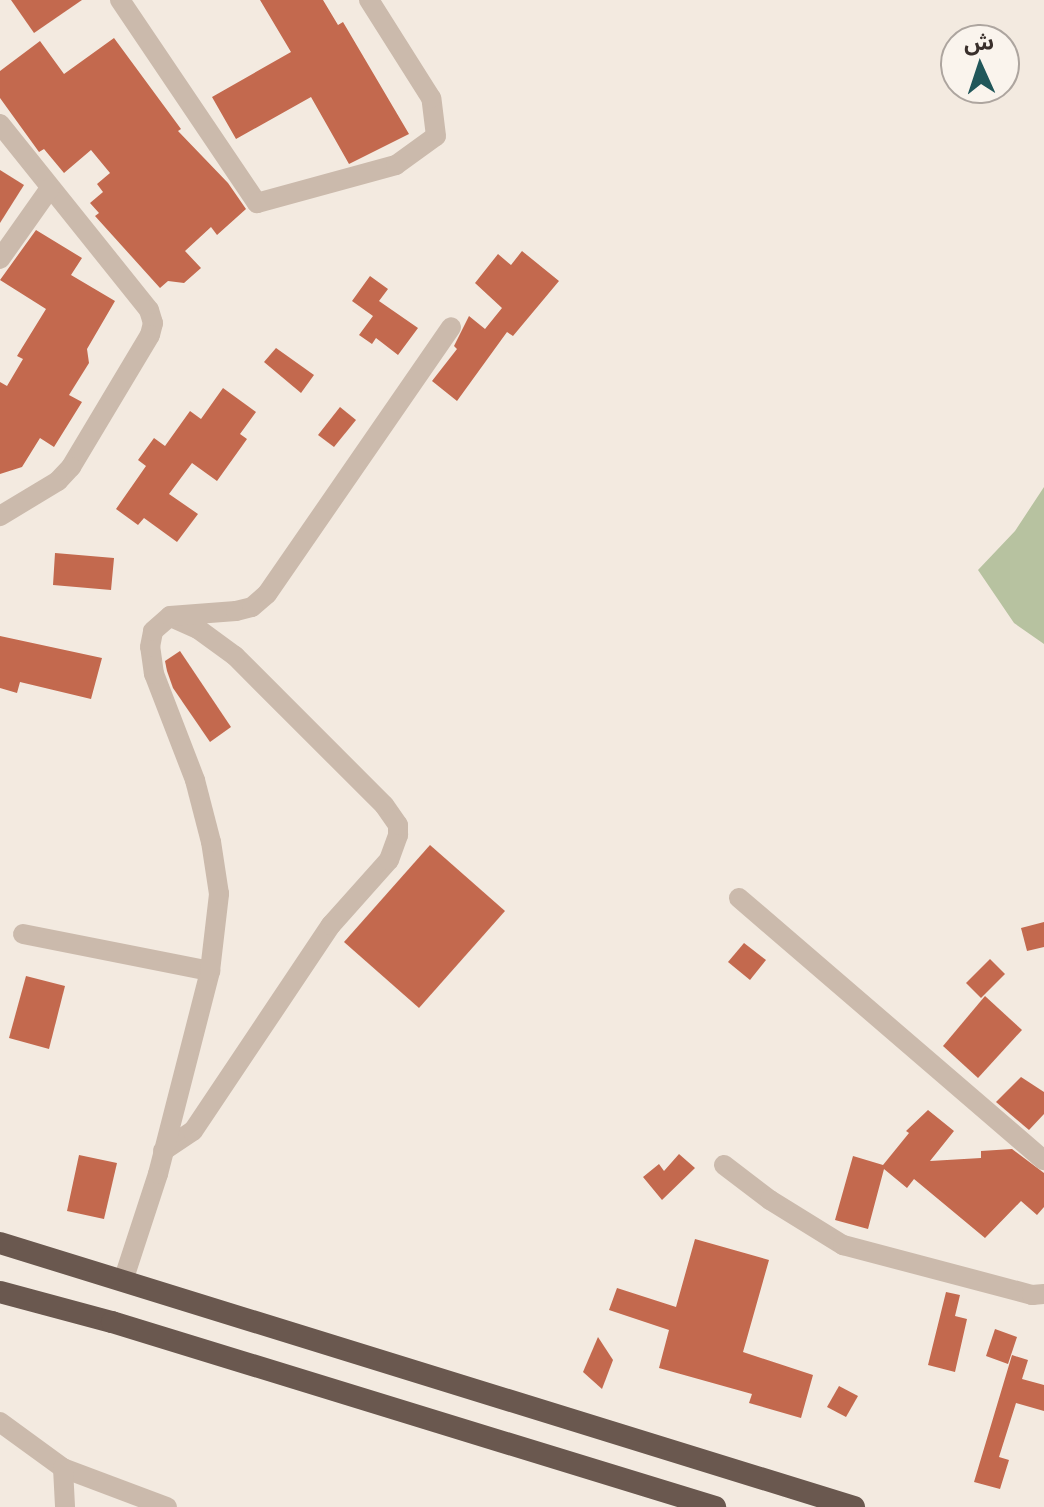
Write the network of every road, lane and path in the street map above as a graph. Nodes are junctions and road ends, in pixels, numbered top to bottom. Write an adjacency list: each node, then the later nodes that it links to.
1 (369, 0): 2 (street)
2 (129, 3)
3 (0, 124): 4 (street)
4 (50, 188): 5 (street); 7 (street)
5 (0, 259)
6 (451, 327): 8 (street)
7 (0, 516)
8 (170, 616): 11 (street); 12 (street)
9 (739, 898): 13 (street)
10 (23, 934): 11 (street)
11 (210, 971): 12 (street)
12 (163, 1151): 16 (street)
13 (1044, 1160)
14 (724, 1165): 18 (street)
15 (0, 1243): 16 (highway)
16 (123, 1281): 24 (highway)
17 (0, 1292): 23 (highway)
18 (1044, 1294)
19 (0, 1422): 20 (street)
20 (63, 1468): 21 (street); 22 (street)
21 (65, 1507)
22 (167, 1507)
23 (715, 1507)
24 (854, 1507)

